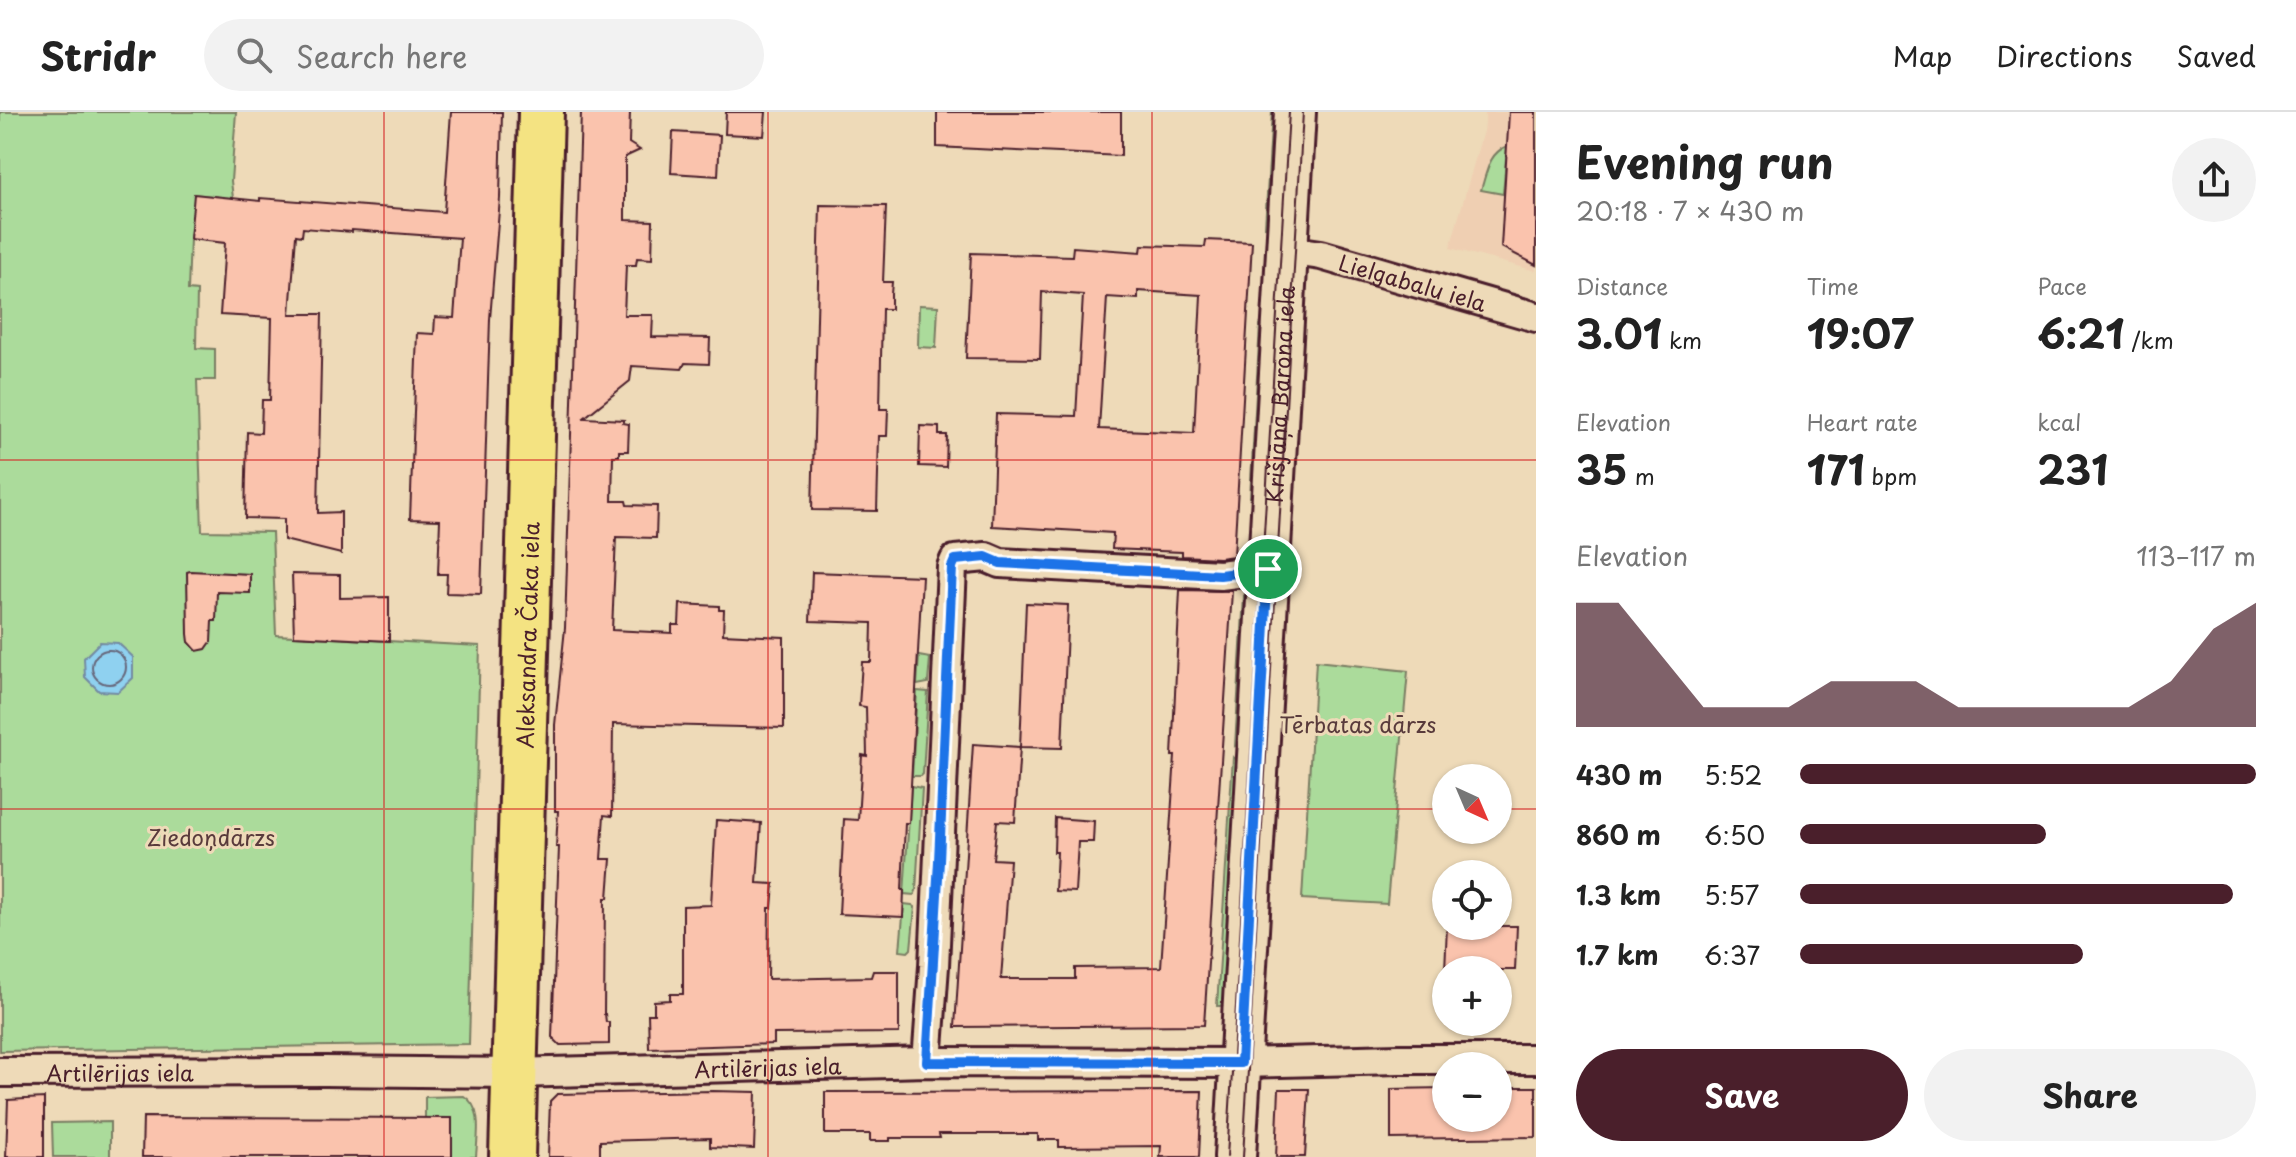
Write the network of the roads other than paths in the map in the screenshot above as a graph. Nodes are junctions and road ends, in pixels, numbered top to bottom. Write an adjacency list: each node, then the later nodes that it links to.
1 (541, 112): 10 (main road, Aleksandra Čaka iela)
2 (1295, 112): 3 (street, Krišjāņa Barona iela)
3 (1287, 250): 4 (street, Lielgabalu iela); 5 (street, Krišjāņa Barona iela)
4 (1536, 317)
5 (1268, 569): 7 (street); 8 (street, Krišjāņa Barona iela)
6 (1536, 1059): 8 (street, Artilērijas iela)
7 (927, 1062): 8 (street, Artilērijas iela); 10 (street, Artilērijas iela)
8 (1241, 1063): 12 (street, Krišjāņa Barona iela)
9 (0, 1072): 10 (street, Artilērijas iela)
10 (514, 1073): 11 (main road, Aleksandra Čaka iela)
11 (512, 1157)
12 (1235, 1157)

